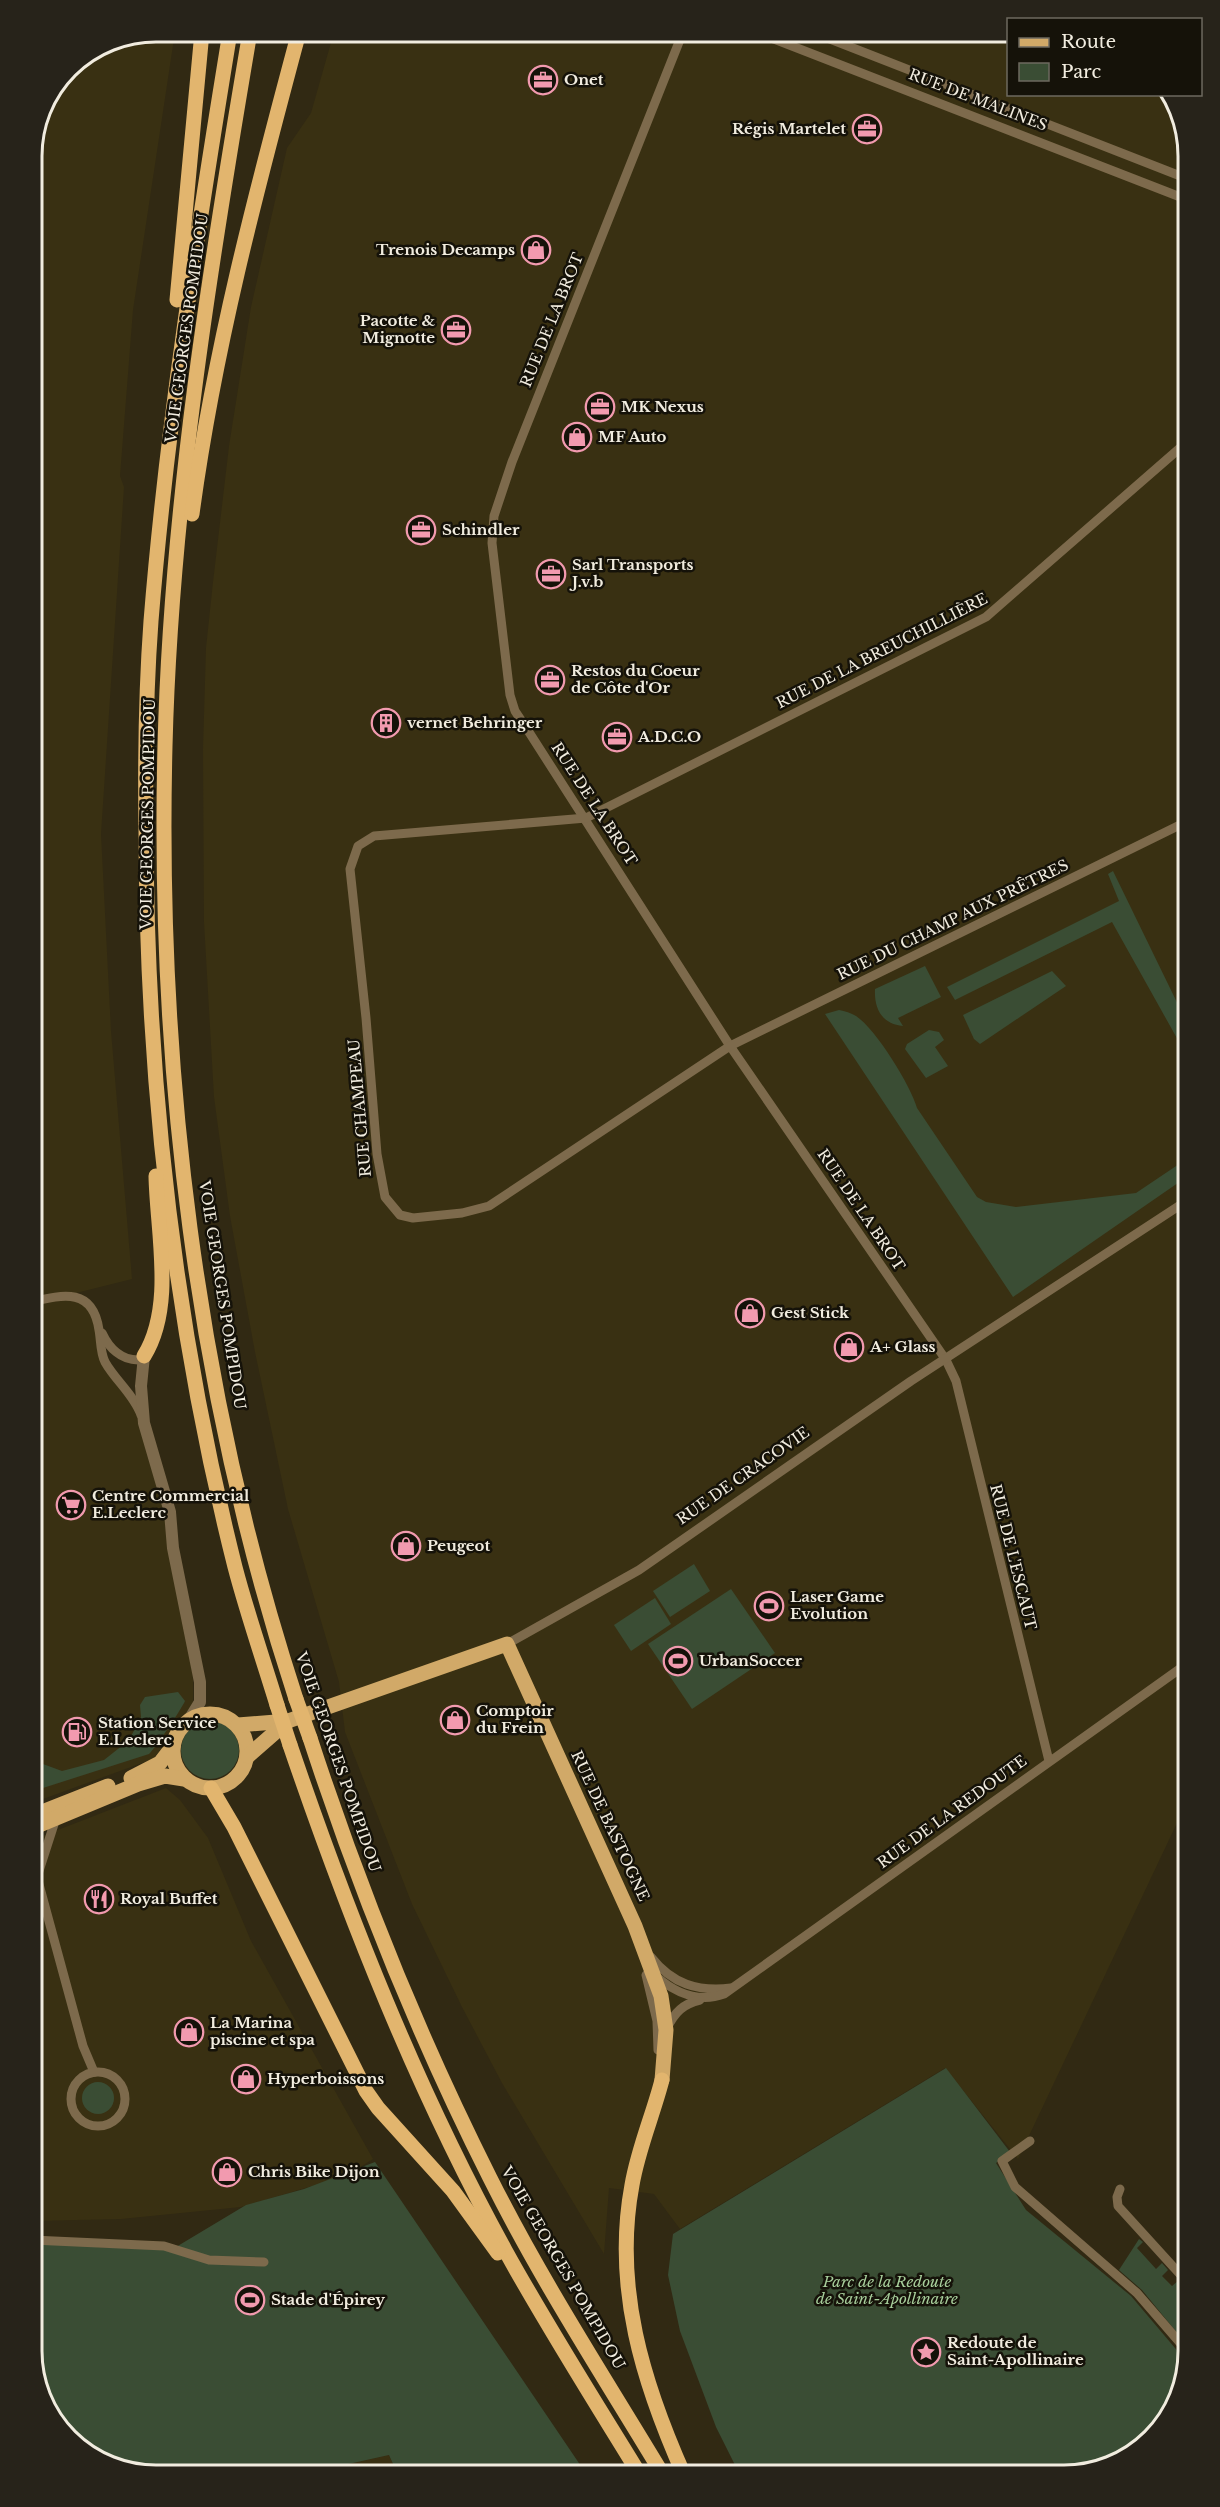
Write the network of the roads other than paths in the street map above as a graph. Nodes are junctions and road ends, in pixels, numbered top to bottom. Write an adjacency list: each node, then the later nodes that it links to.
1 (201, 42): 10 (highway)
2 (228, 42): 10 (highway, VOIE GEORGES POMPIDOU)
3 (248, 42): 12 (highway, VOIE GEORGES POMPIDOU)
4 (296, 42): 12 (highway)
5 (680, 42): 13 (street, RUE DE LA BROT)
6 (782, 42): 9 (street, RUE DE MALINES)
7 (838, 42): 8 (street, RUE DE MALINES)
8 (1178, 175)
9 (1178, 196)
10 (169, 431): 16 (highway, VOIE GEORGES POMPIDOU)
11 (1178, 450): 13 (street, RUE DE LA BREUCHILLIÈRE)
12 (175, 591): 53 (highway, VOIE GEORGES POMPIDOU, bridge)
13 (586, 818): 15 (street, RUE DE LA BROT); 15 (street, RUE CHAMPEAU)
14 (1178, 826): 15 (street, RUE DU CHAMP AUX PRÊTRES)
15 (730, 1046): 21 (street, RUE DE LA BROT)
16 (155, 1074): 20 (highway); 50 (highway, VOIE GEORGES POMPIDOU, bridge)
17 (1178, 1207): 21 (street, RUE DE CRACOVIE)
18 (42, 1299): 19 (street)
19 (98, 1326): 20 (street); 22 (street)
20 (144, 1356): 22 (street)
21 (946, 1360): 23 (street, RUE DE CRACOVIE); 30 (street, RUE DE L'ESCAUT)
22 (144, 1423): 25 (street)
23 (507, 1644): 26 (main road, RUE DE CRACOVIE); 38 (main road, RUE DE BASTOGNE)
24 (1178, 1670): 30 (street, RUE DE LA REDOUTE)
25 (189, 1720): 27 (main road); 28 (main road)
26 (288, 1721): 27 (main road, RUE DE CRACOVIE); 29 (main road, RUE DE CRACOVIE)
27 (238, 1725): 29 (main road)
28 (173, 1746): 31 (main road); 33 (main road)
29 (248, 1756): 32 (main road)
30 (1049, 1761): 40 (street, RUE DE LA REDOUTE)
31 (184, 1779): 32 (main road); 34 (main road)
32 (211, 1788): 50 (highway)
33 (42, 1812)
34 (56, 1818): 35 (main road); 36 (street)
35 (42, 1824)
36 (42, 1854)
37 (42, 1903): 43 (street)
38 (635, 1926): 39 (main road, RUE DE BASTOGNE); 40 (street); 44 (street, RUE DE BASTOGNE)
39 (652, 1973): 41 (street); 42 (main road, RUE DE BASTOGNE)
40 (735, 1987): 41 (street, RUE DE LA REDOUTE)
41 (705, 1999): 42 (street, RUE DE LA REDOUTE)
42 (666, 2030): 44 (main road, RUE DE BASTOGNE)
43 (94, 2072): 43 (street)
44 (662, 2080): 54 (highway)
45 (1030, 2141): 51 (street)
46 (1120, 2189): 49 (street)
47 (42, 2240): 48 (street)
48 (264, 2262)
49 (1178, 2272)
50 (536, 2304): 52 (highway, VOIE GEORGES POMPIDOU)
51 (1178, 2340)
52 (634, 2465)
53 (657, 2465)
54 (680, 2465)

